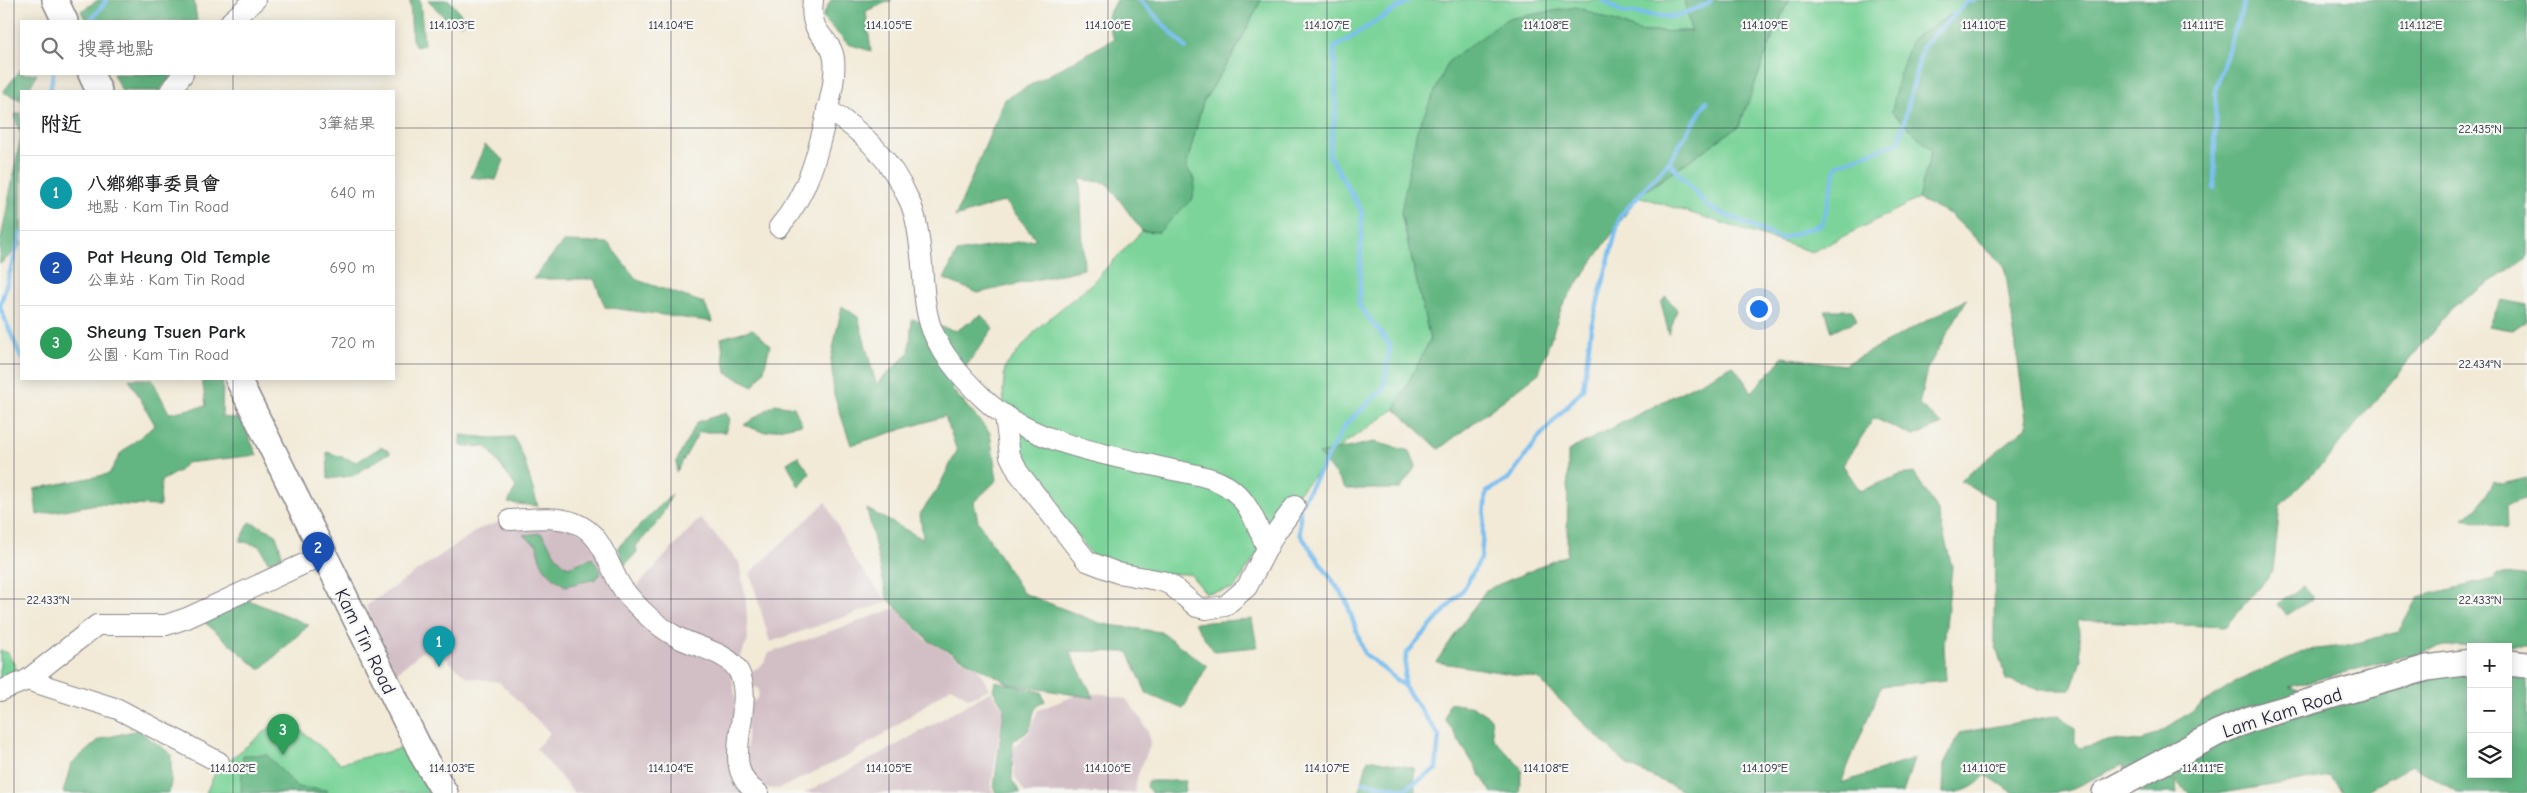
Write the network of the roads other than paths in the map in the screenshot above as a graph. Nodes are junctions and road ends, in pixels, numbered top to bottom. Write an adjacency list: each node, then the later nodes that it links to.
1 (55, 0): 4 (main road)
2 (255, 0): 5 (street)
3 (813, 0): 10 (street)
4 (65, 20)
5 (232, 20)
6 (91, 75): 8 (main road)
7 (182, 75): 9 (street)
8 (99, 90)
9 (171, 90)
10 (828, 109): 11 (street); 13 (street)
11 (779, 228)
12 (238, 380): 17 (main road, Kam Tin Road)
13 (1005, 415): 16 (street); 16 (street)
14 (1295, 506): 16 (street)
15 (510, 520): 25 (street)
16 (1267, 548)
17 (323, 555): 21 (street); 24 (main road, Kam Tin Road)
18 (2467, 663): 26 (main road, Lam Kam Road)
19 (2512, 663): 20 (main road)
20 (2527, 665)
21 (27, 680): 22 (street); 23 (street)
22 (0, 691)
23 (219, 762)
24 (445, 793)
25 (758, 793)
26 (2105, 793)

